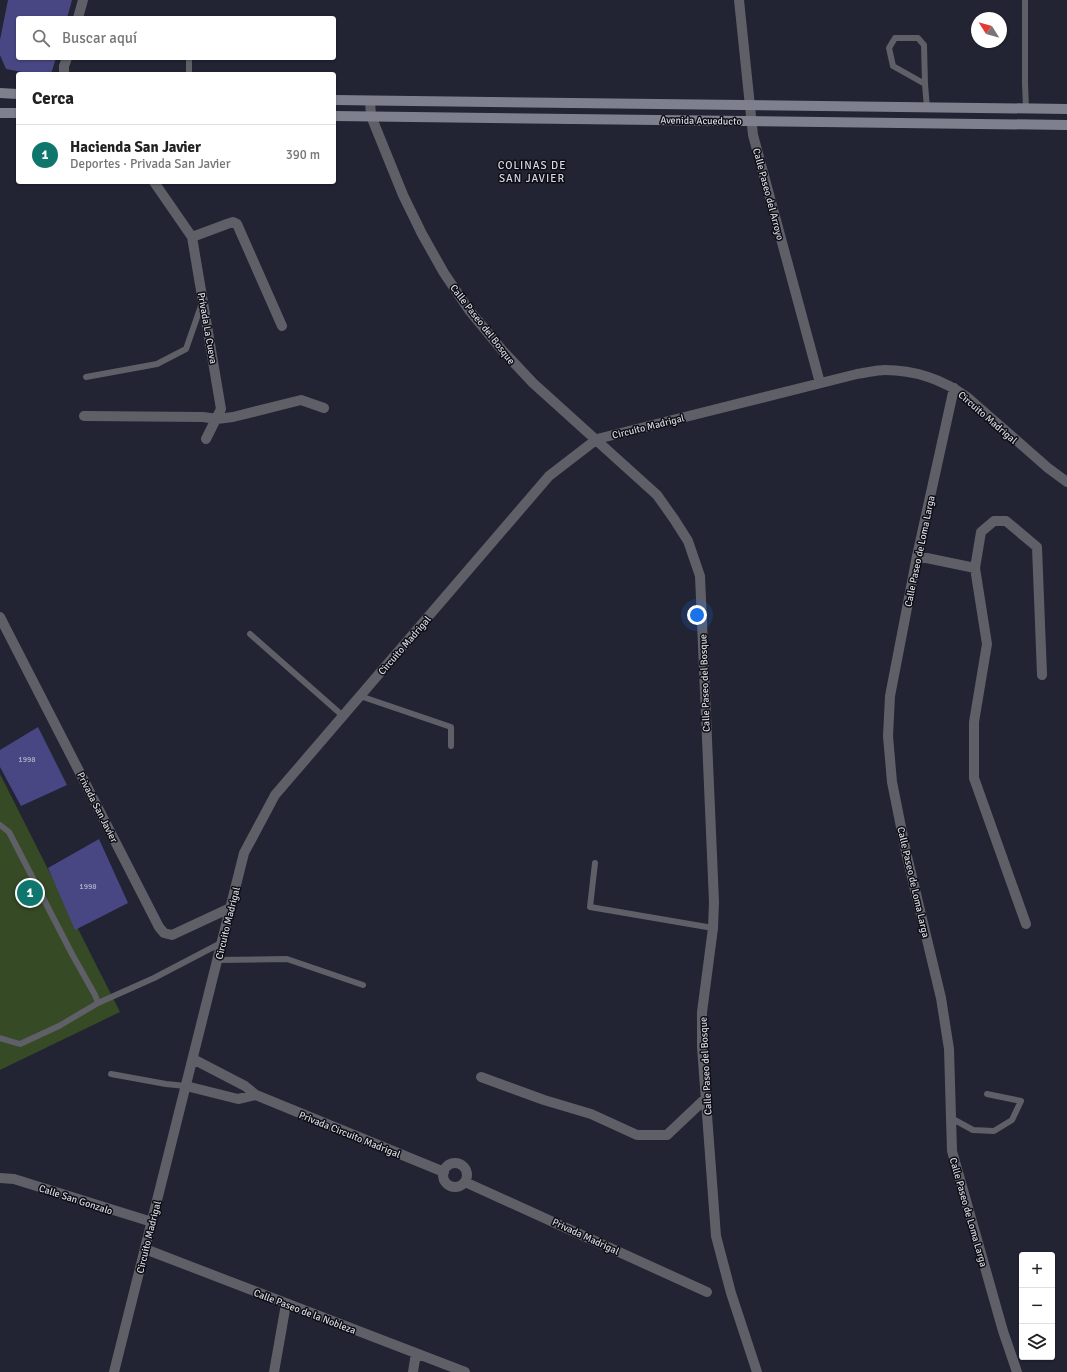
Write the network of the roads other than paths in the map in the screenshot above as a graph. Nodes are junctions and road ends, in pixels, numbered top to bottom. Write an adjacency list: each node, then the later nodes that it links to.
1 (82, 0): 4 (street)
2 (739, 0): 14 (street, Calle Paseo del Arroyo)
3 (1025, 0): 16 (lane)
4 (78, 16)
5 (66, 60): 7 (street)
6 (189, 60): 8 (lane)
7 (64, 72)
8 (189, 72)
9 (925, 84): 9 (lane); 15 (lane)
10 (0, 86): 11 (main road)
11 (9, 93)
12 (336, 100): 13 (main road, Avenida Acueducto)
13 (370, 101): 14 (main road, Avenida Acueducto); 21 (street, Calle Paseo del Bosque)
14 (750, 106): 15 (main road, Avenida Acueducto); 22 (street, Calle Paseo del Arroyo)
15 (927, 108): 16 (main road, Avenida Acueducto)
16 (1026, 109): 17 (main road, Avenida Acueducto)
17 (1067, 109)
18 (0, 113): 19 (main road)
19 (16, 113)
20 (336, 116): 21 (main road, Avenida Acueducto)
21 (371, 116): 22 (main road, Avenida Acueducto); 35 (street, Calle Paseo del Bosque)
22 (751, 121): 23 (main road, Avenida Acueducto); 29 (street, Calle Paseo del Arroyo)
23 (1067, 125)
24 (155, 184): 25 (street, Privada La Cueva)
25 (192, 237): 26 (street, Privada La Cueva); 27 (street)
26 (203, 300): 28 (lane); 33 (street, Privada La Cueva)
27 (282, 326)
28 (86, 377)
29 (820, 383): 30 (street, Circuito Madrigal); 35 (street, Circuito Madrigal)
30 (954, 388): 36 (street, Circuito Madrigal); 37 (street, Calle Paseo de Loma Larga)
31 (324, 408): 33 (street)
32 (84, 416): 33 (street)
33 (217, 419): 34 (street, Privada La Cueva)
34 (206, 439)
35 (597, 439): 42 (street, Circuito Madrigal); 49 (street, Calle Paseo del Bosque)
36 (1067, 482)
37 (917, 556): 38 (street); 62 (street, Calle Paseo de Loma Larga)
38 (975, 568): 41 (street); 48 (street)
39 (0, 617): 47 (street, Privada San Javier)
40 (250, 634): 43 (lane)
41 (1042, 675)
42 (360, 696): 43 (street, Circuito Madrigal); 44 (lane)
43 (343, 716): 47 (street, Circuito Madrigal)
44 (451, 746)
45 (0, 825): 53 (lane)
46 (594, 863): 49 (lane)
47 (230, 908): 50 (street, Circuito Madrigal)
48 (1026, 924)
49 (713, 928): 61 (street, Calle Paseo del Bosque)
50 (222, 943): 51 (street, Circuito Madrigal); 53 (lane)
51 (218, 960): 52 (lane); 55 (street, Circuito Madrigal)
52 (363, 985)
53 (98, 1003): 54 (lane)
54 (0, 1038)
55 (193, 1059): 58 (street, Circuito Madrigal); 60 (street, Privada Circuito Madrigal)
56 (111, 1074): 58 (lane)
57 (480, 1077): 61 (street)
58 (186, 1086): 60 (street); 66 (street, Circuito Madrigal)
59 (987, 1094): 62 (lane)
60 (256, 1095): 63 (street, Privada Circuito Madrigal)
61 (706, 1098): 75 (street, Calle Paseo del Bosque)
62 (951, 1118): 76 (street, Calle Paseo de Loma Larga)
63 (444, 1172): 65 (street); 65 (street)
64 (0, 1178): 66 (street, Calle San Gonzalo)
65 (466, 1182): 68 (street, Privada Madrigal)
66 (152, 1222): 67 (street, Circuito Madrigal)
67 (145, 1249): 69 (street, Calle Paseo de la Nobleza); 71 (street, Circuito Madrigal)
68 (707, 1292)
69 (286, 1304): 70 (street, Calle Paseo de la Nobleza); 72 (street)
70 (416, 1353): 73 (street); 74 (street, Calle Paseo de la Nobleza)
71 (114, 1372)
72 (274, 1372)
73 (413, 1372)
74 (465, 1372)
75 (757, 1372)
76 (1017, 1372)

